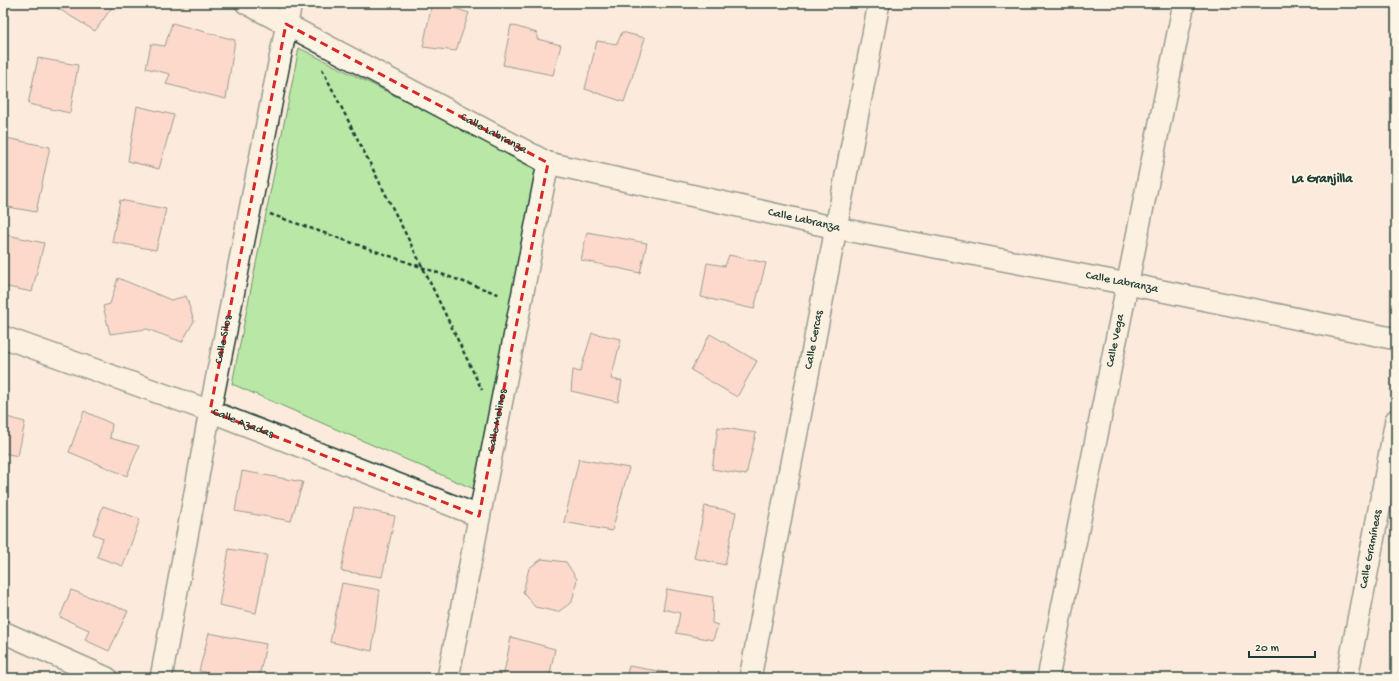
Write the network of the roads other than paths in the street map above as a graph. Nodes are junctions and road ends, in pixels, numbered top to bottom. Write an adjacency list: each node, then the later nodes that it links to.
1 (246, 3): 5 (street, Calle Labranza)
2 (291, 3): 5 (street, Calle Silos)
3 (879, 3): 7 (street, Calle Cercas)
4 (1184, 3): 8 (street, Calle Vega)
5 (286, 24): 6 (street, Calle Labranza); 11 (street, Calle Silos)
6 (548, 163): 7 (street, Calle Labranza); 13 (street, Calle Molinos)
7 (836, 228): 8 (street, Calle Labranza); 18 (street, Calle Cercas)
8 (1128, 284): 10 (street, Calle Labranza); 19 (street, Calle Vega)
9 (3, 337): 11 (street, Calle Azadas)
10 (1396, 339)
11 (210, 411): 13 (street, Calle Azadas); 16 (street, Calle Silos)
12 (1396, 420): 20 (street, Calle Gramíneas)
13 (479, 516): 17 (street, Calle Molinos)
14 (3, 632): 15 (street)
15 (107, 678)
16 (161, 678)
17 (448, 678)
18 (750, 678)
19 (1048, 678)
20 (1347, 678)

